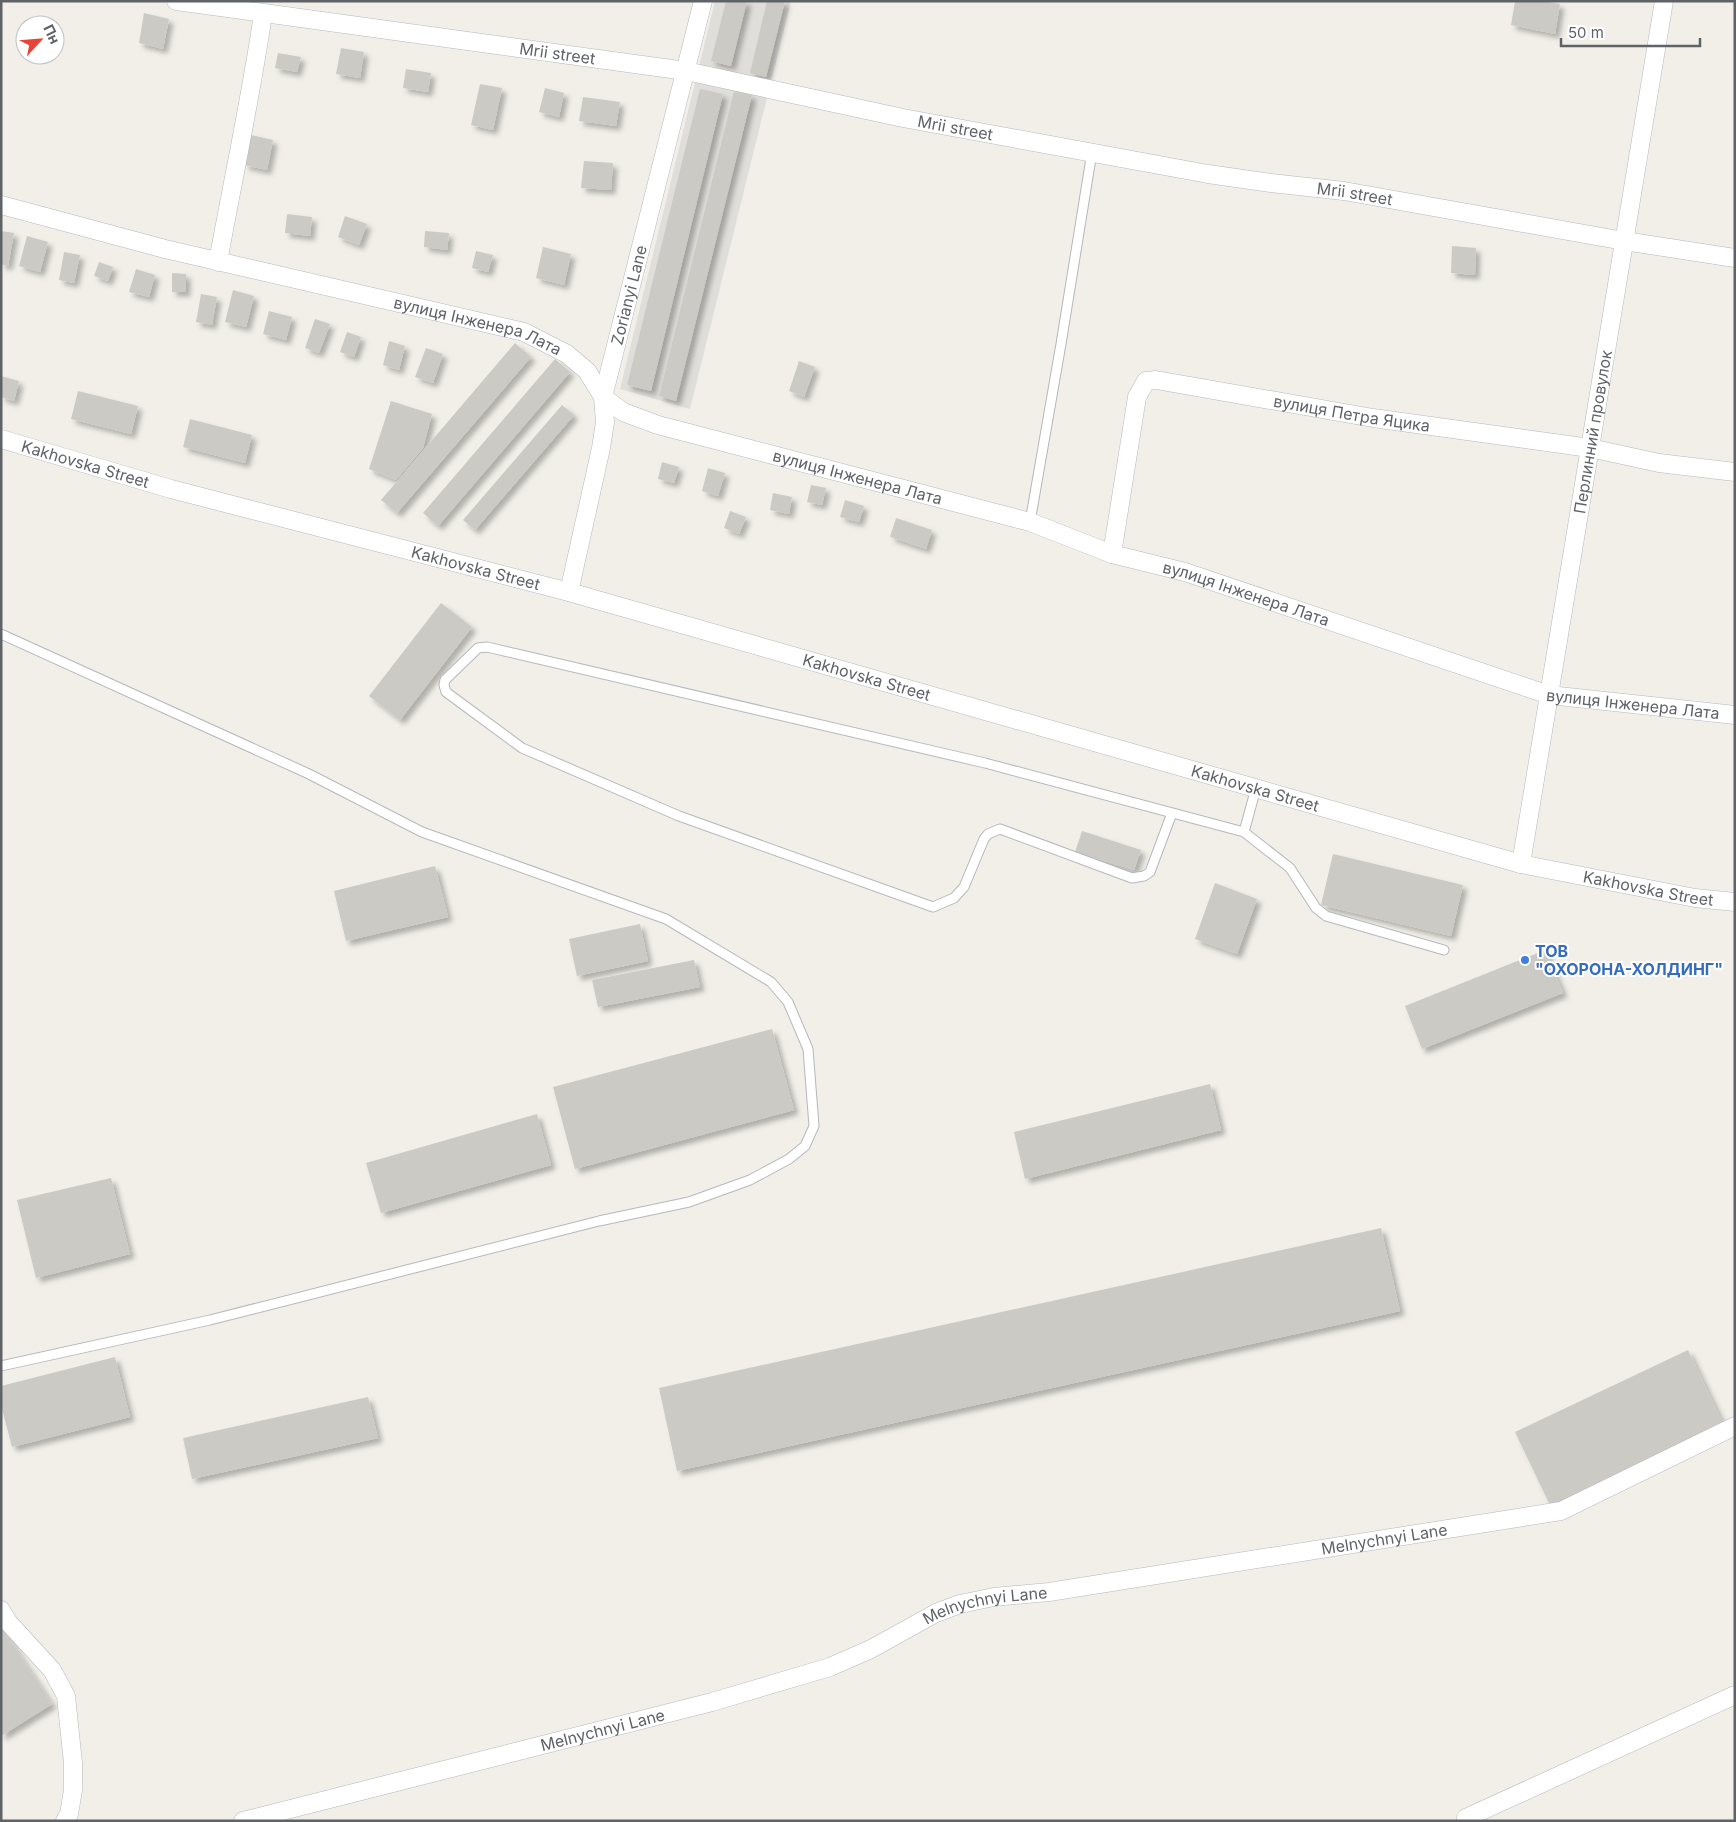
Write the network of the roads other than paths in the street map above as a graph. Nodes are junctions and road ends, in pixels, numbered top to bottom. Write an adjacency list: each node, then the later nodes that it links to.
1 (176, 1): 4 (street, Mrii street)
2 (702, 1): 5 (street, Zorianyi Lane)
3 (1664, 1): 8 (street, Перлинний провулок)
4 (263, 14): 5 (street, Mrii street); 10 (street)
5 (686, 71): 6 (street, Mrii street); 11 (street, Zorianyi Lane)
6 (1092, 152): 8 (street, Mrii street); 15 (lane)
7 (1, 205): 10 (street, вулиця Інженера Лата)
8 (1624, 241): 9 (street, Mrii street); 13 (street, Перлинний провулок)
9 (1735, 258)
10 (218, 262): 11 (street, вулиця Інженера Лата)
11 (603, 397): 15 (street, вулиця Інженера Лата); 17 (street, Zorianyi Lane)
12 (1, 439): 17 (street, Kakhovska Street)
13 (1590, 448): 14 (street, вулиця Петра Яцика); 16 (street, вулиця Петра Яцика); 19 (street, Перлинний провулок)
14 (1735, 472)
15 (1030, 522): 16 (street, вулиця Інженера Лата)
16 (1112, 554): 19 (street, вулиця Інженера Лата)
17 (569, 592): 21 (street, Kakhovska Street)
18 (1, 634): 27 (lane)
19 (1549, 695): 20 (street, вулиця Інженера Лата); 24 (street, Перлинний провулок)
20 (1735, 715)
21 (1256, 788): 23 (lane); 24 (street, Kakhovska Street)
22 (1172, 813): 22 (lane); 23 (lane)
23 (1244, 832): 26 (lane)
24 (1521, 864): 25 (street, Kakhovska Street)
25 (1735, 902)
26 (1444, 950)
27 (1, 1366)
28 (1735, 1426): 31 (street, Melnychnyi Lane)
29 (1, 1610): 33 (street)
30 (1735, 1695): 32 (street)
31 (277, 1817): 34 (street, Melnychnyi Lane)
32 (1466, 1818)
33 (65, 1821)
34 (243, 1821)

